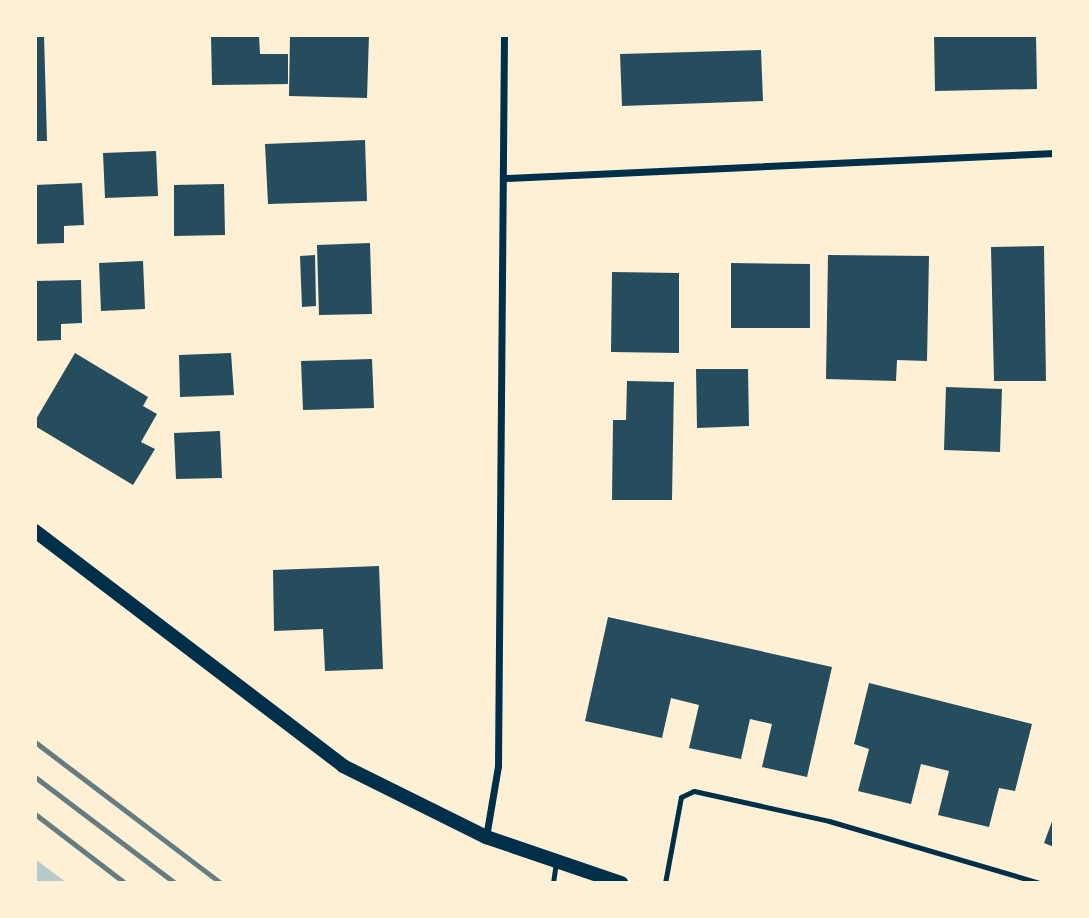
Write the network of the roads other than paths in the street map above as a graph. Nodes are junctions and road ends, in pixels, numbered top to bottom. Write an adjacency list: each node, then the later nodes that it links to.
1 (504, 35): 3 (street)
2 (1054, 153): 3 (street)
3 (505, 178): 5 (street)
4 (35, 531): 5 (main road)
5 (486, 837): 6 (main road)
6 (556, 862): 7 (lane); 8 (main road)
7 (553, 883)
8 (621, 883)
9 (665, 883): 10 (lane)
10 (1041, 883)

